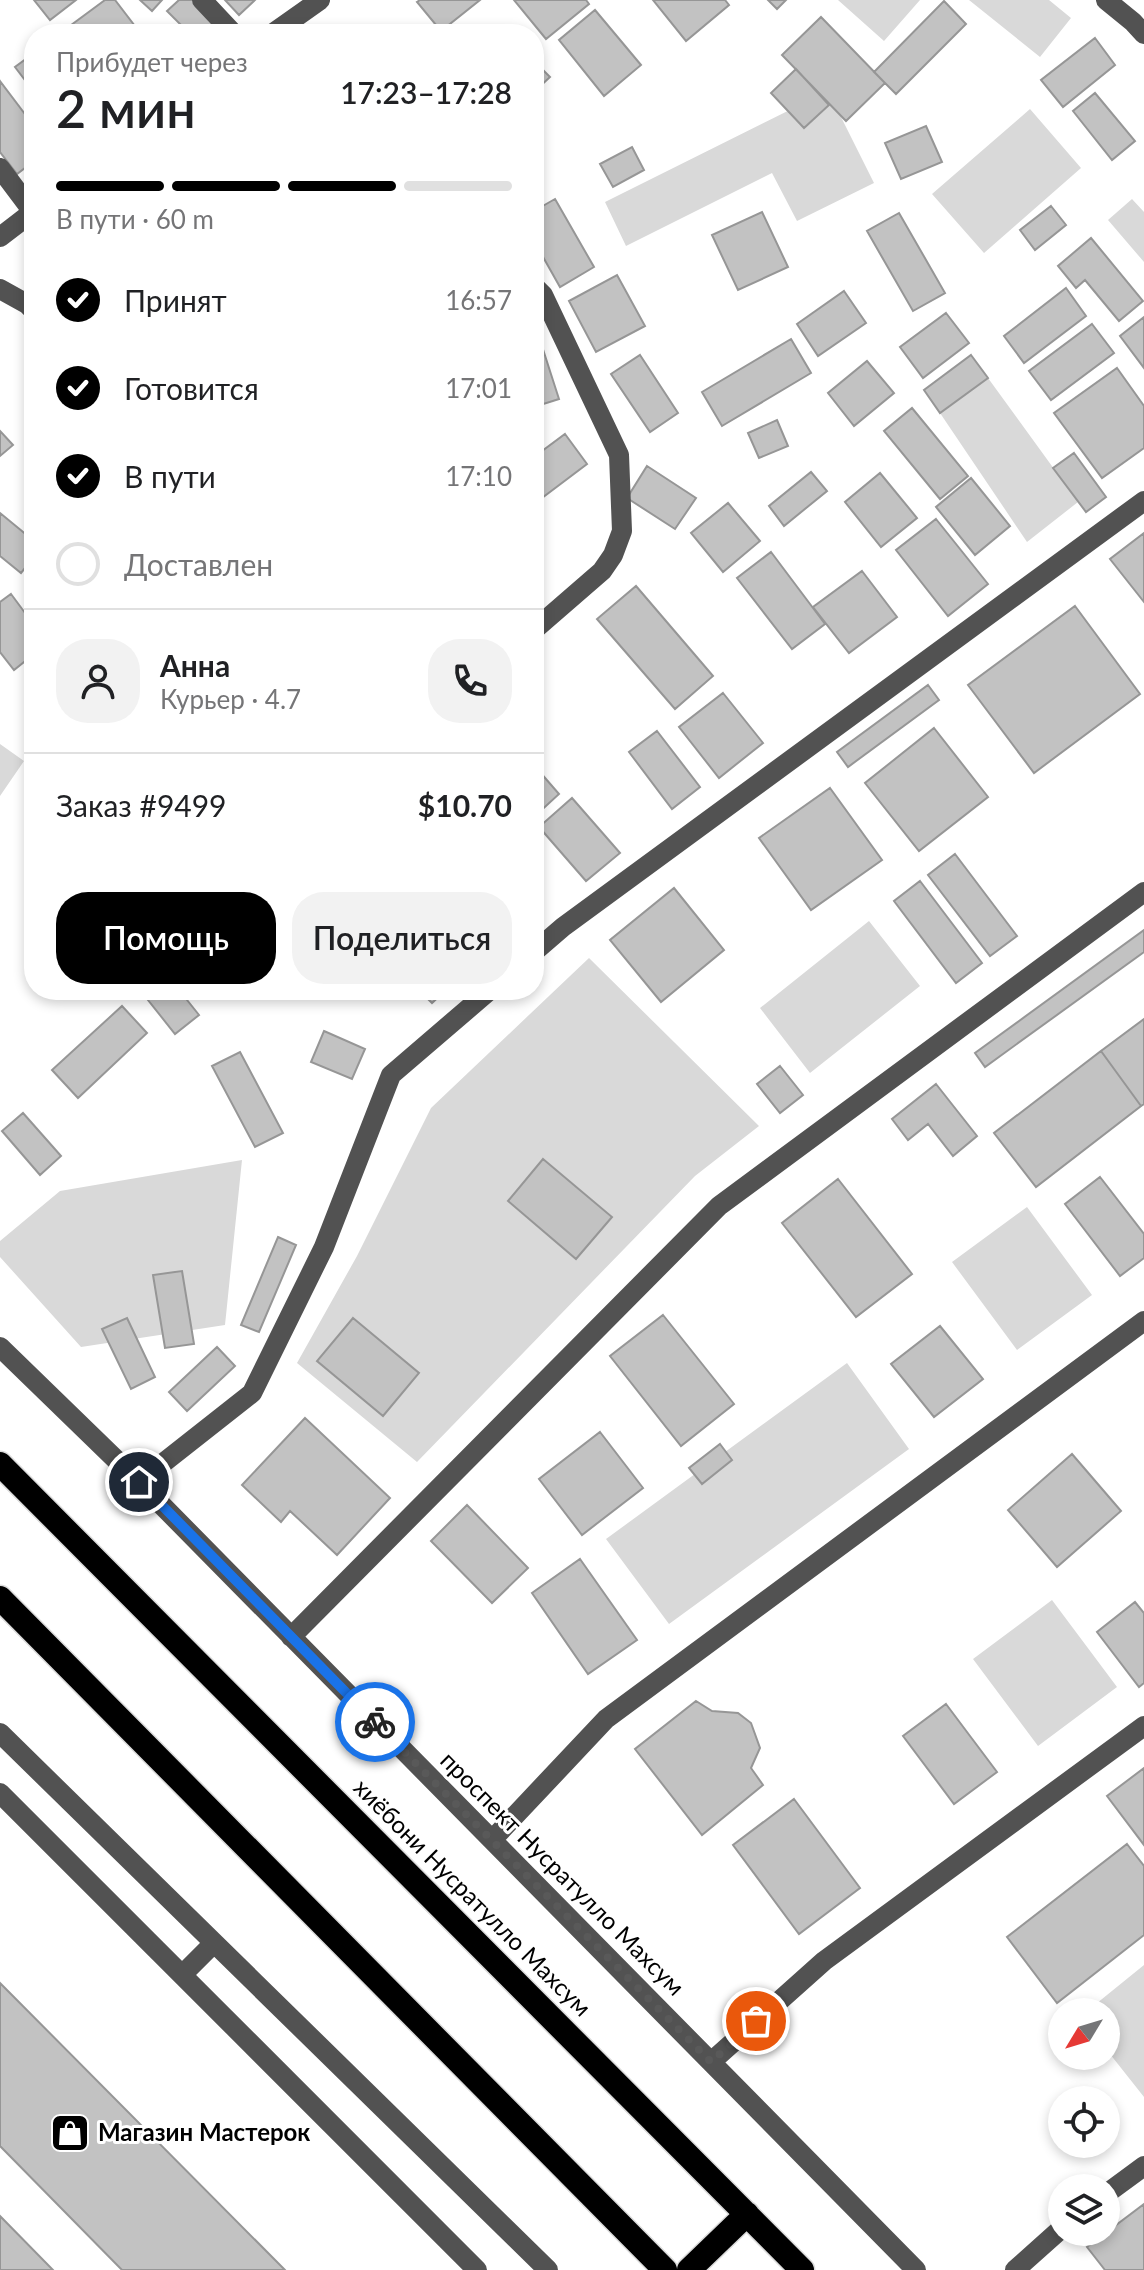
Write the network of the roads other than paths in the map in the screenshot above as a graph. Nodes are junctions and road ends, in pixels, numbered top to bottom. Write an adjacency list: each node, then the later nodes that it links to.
1 (202, 0): 4 (street)
2 (320, 0): 5 (street)
3 (1106, 0): 6 (street)
4 (225, 24)
5 (300, 24)
6 (1144, 34)
7 (0, 168): 8 (street)
8 (24, 199)
9 (24, 219): 10 (street)
10 (0, 237)
11 (0, 289): 13 (street)
12 (544, 297): 15 (street)
13 (24, 302)
14 (1144, 501): 17 (street)
15 (544, 621)
16 (1144, 892): 24 (street)
17 (544, 944)
18 (478, 1000): 22 (street)
19 (1144, 1321): 28 (street)
20 (0, 1347): 22 (street, проспект Нусратулло Махсум)
21 (0, 1464): 34 (highway, хиёбони Нусратулло Махсум)
22 (139, 1482): 24 (street, проспект Нусратулло Махсум)
23 (0, 1598): 38 (highway)
24 (291, 1637): 28 (street, проспект Нусратулло Махсум)
25 (1144, 1726): 31 (street)
26 (0, 1733): 29 (street)
27 (0, 1793): 30 (street)
28 (492, 1840): 31 (street, проспект Нусратулло Махсум)
29 (214, 1943): 30 (street); 37 (street)
30 (182, 1975): 36 (street)
31 (711, 2062): 41 (street, проспект Нусратулло Махсум)
32 (1144, 2166): 33 (street)
33 (1120, 2184)
34 (747, 2214): 39 (highway); 40 (highway, хиёбони Нусратулло Махсум)
35 (1048, 2241): 42 (street)
36 (477, 2270)
37 (548, 2270)
38 (665, 2270)
39 (689, 2270)
40 (802, 2270)
41 (916, 2270)
42 (1015, 2270)

